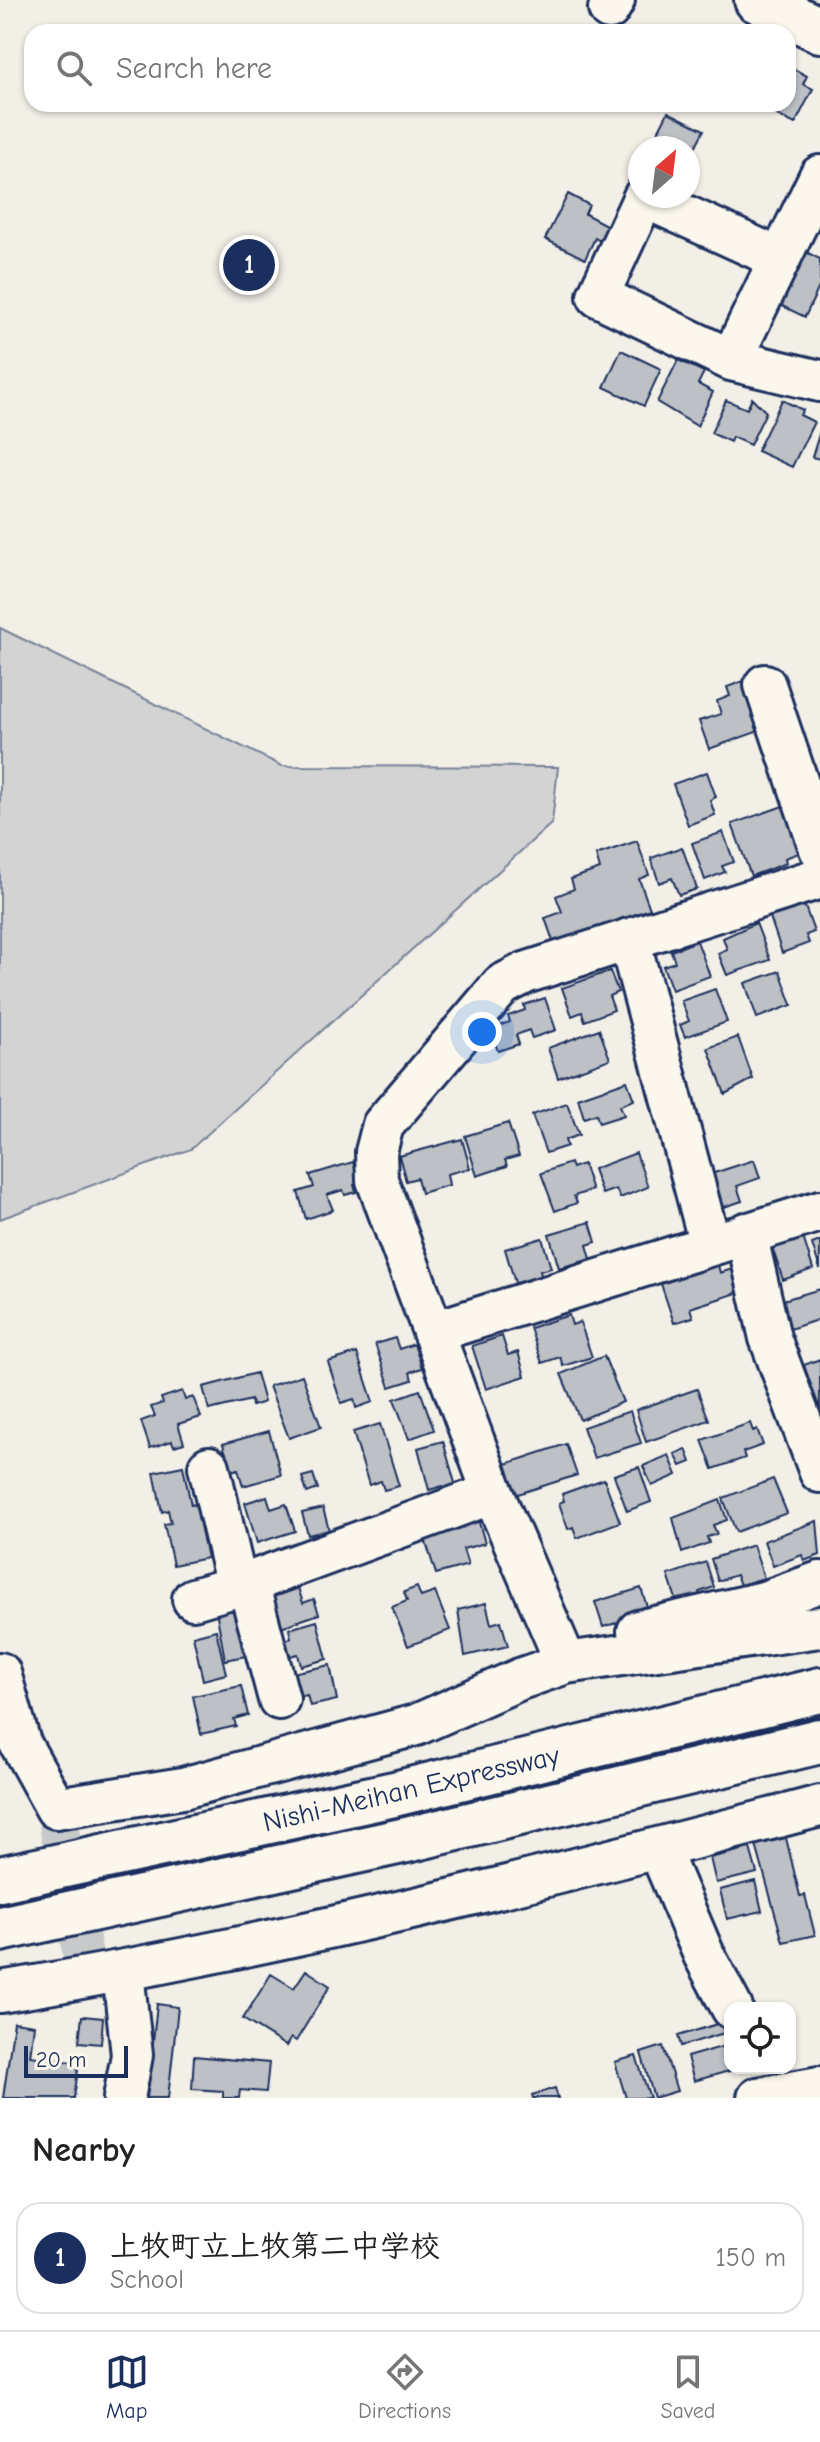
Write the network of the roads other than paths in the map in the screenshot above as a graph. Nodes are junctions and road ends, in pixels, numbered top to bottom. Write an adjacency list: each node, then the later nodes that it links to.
1 (757, 0): 2 (main road)
2 (820, 30)
3 (820, 176): 4 (street)
4 (778, 258): 5 (street); 5 (street)
5 (731, 360): 6 (street)
6 (820, 381)
7 (765, 685): 8 (street)
8 (819, 875): 9 (street)
9 (629, 939): 11 (street); 12 (street)
10 (820, 1211): 11 (street)
11 (728, 1238): 12 (street); 14 (street)
12 (433, 1332): 15 (street)
13 (209, 1467): 17 (street)
14 (820, 1472)
15 (493, 1493): 17 (street); 20 (street)
16 (820, 1582): 20 (street)
17 (243, 1585): 18 (street); 23 (street)
18 (193, 1599)
19 (820, 1627): 20 (street)
20 (564, 1656): 21 (street)
21 (0, 1673)
22 (820, 1690): 27 (main road, Nishi-Meihan Expressway)
23 (279, 1699)
24 (820, 1741): 28 (main road, Nishi-Meihan Expressway)
25 (820, 1806): 26 (street)
26 (659, 1849): 29 (street); 31 (street)
27 (0, 1879)
28 (0, 1929)
29 (123, 1972): 30 (street); 34 (street)
30 (0, 1992)
31 (729, 2002)
32 (820, 2087): 33 (street)
33 (769, 2089)
34 (124, 2098)

